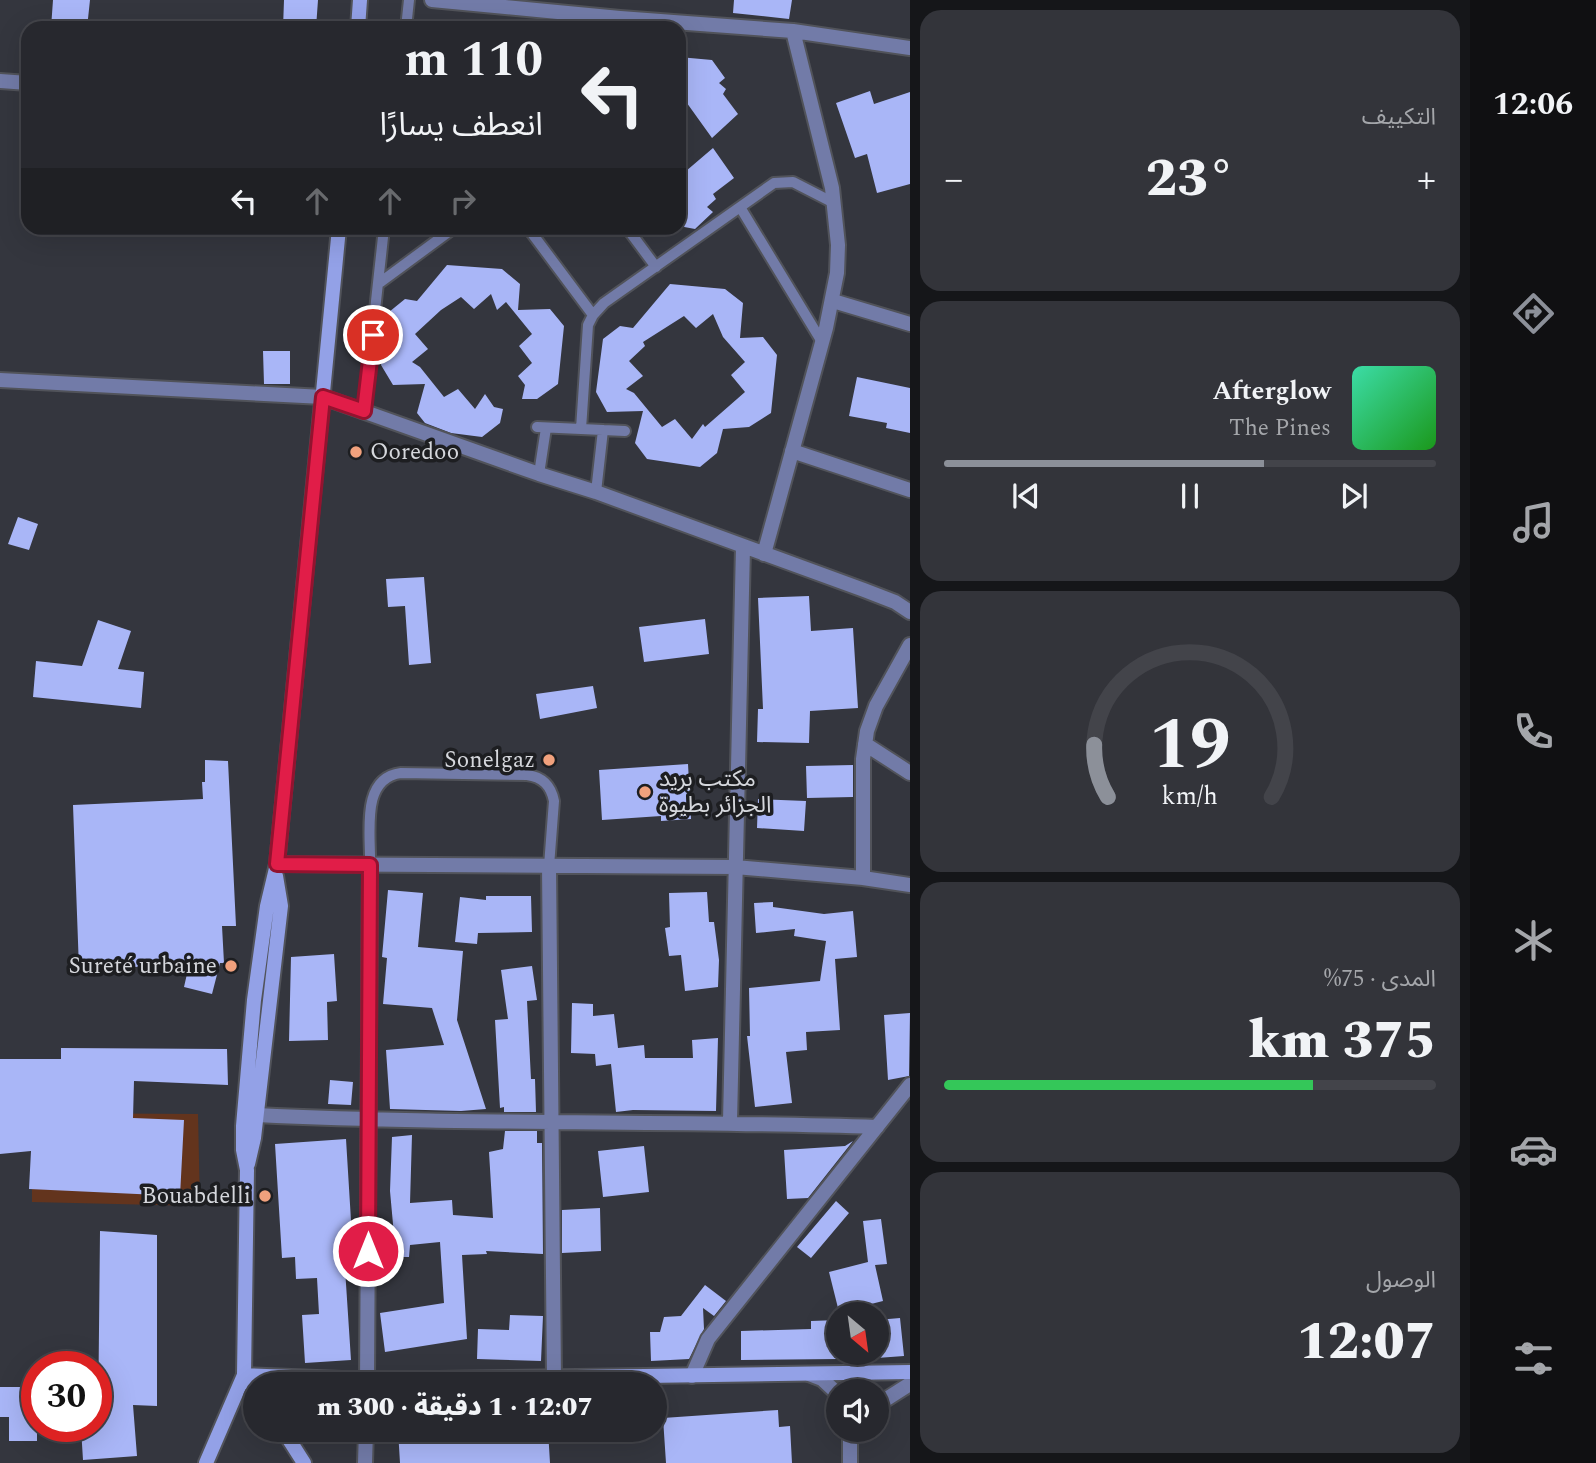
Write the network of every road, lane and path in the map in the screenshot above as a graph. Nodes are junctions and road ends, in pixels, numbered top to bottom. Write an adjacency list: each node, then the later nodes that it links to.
1 (360, 0): 4 (main road)
2 (409, 0): 5 (lane)
3 (432, 0): 6 (street)
4 (358, 21)
5 (407, 21)
6 (604, 21)
7 (686, 26): 8 (street)
8 (793, 31): 9 (street); 12 (street)
9 (910, 48)
10 (0, 81): 11 (street)
11 (21, 82)
12 (834, 203): 13 (lane); 21 (street)
13 (740, 207): 19 (lane); 24 (lane)
14 (338, 235): 26 (main road)
15 (383, 235): 20 (lane)
16 (444, 235): 20 (lane)
17 (533, 235): 22 (lane)
18 (632, 235): 19 (lane)
19 (656, 267): 22 (lane)
20 (378, 284): 27 (lane)
21 (833, 301): 23 (street); 24 (street)
22 (593, 315): 28 (lane)
23 (910, 324)
24 (822, 342): 31 (street)
25 (0, 380): 26 (street)
26 (323, 397): 27 (street); 44 (main road)
27 (364, 411): 32 (street)
28 (581, 429): 29 (lane); 32 (lane)
29 (603, 430): 30 (lane); 34 (lane)
30 (625, 431)
31 (792, 451): 33 (street); 36 (street)
32 (539, 474): 34 (street)
33 (910, 490)
34 (596, 492): 35 (street)
35 (743, 547): 36 (street); 43 (street)
36 (764, 554): 37 (street)
37 (910, 612)
38 (910, 645): 39 (street)
39 (864, 744): 40 (street); 45 (street)
40 (910, 773)
41 (370, 865): 42 (street); 42 (lane); 44 (street); 49 (street)
42 (549, 866): 43 (street); 51 (street)
43 (735, 867): 45 (street); 50 (street)
44 (277, 869): 48 (main road); 53 (main road)
45 (863, 878): 46 (street)
46 (910, 885)
47 (910, 1085): 52 (street)
48 (257, 1115): 49 (street); 53 (main road)
49 (369, 1121): 51 (street); 55 (street)
50 (730, 1122): 51 (street); 52 (street)
51 (551, 1123): 56 (street)
52 (877, 1127): 60 (street)
53 (247, 1170): 54 (main road)
54 (244, 1372)
55 (367, 1372)
56 (554, 1372)
57 (910, 1372): 58 (main road)
58 (808, 1374): 60 (main road); 62 (street)
59 (667, 1376): 60 (main road)
60 (692, 1376)
61 (243, 1377): 68 (main road)
62 (826, 1383)
63 (910, 1384): 64 (street)
64 (889, 1397)
65 (291, 1442): 69 (main road)
66 (366, 1442): 70 (street)
67 (850, 1442): 71 (street)
68 (206, 1463)
69 (304, 1463)
70 (365, 1463)
71 (850, 1463)

